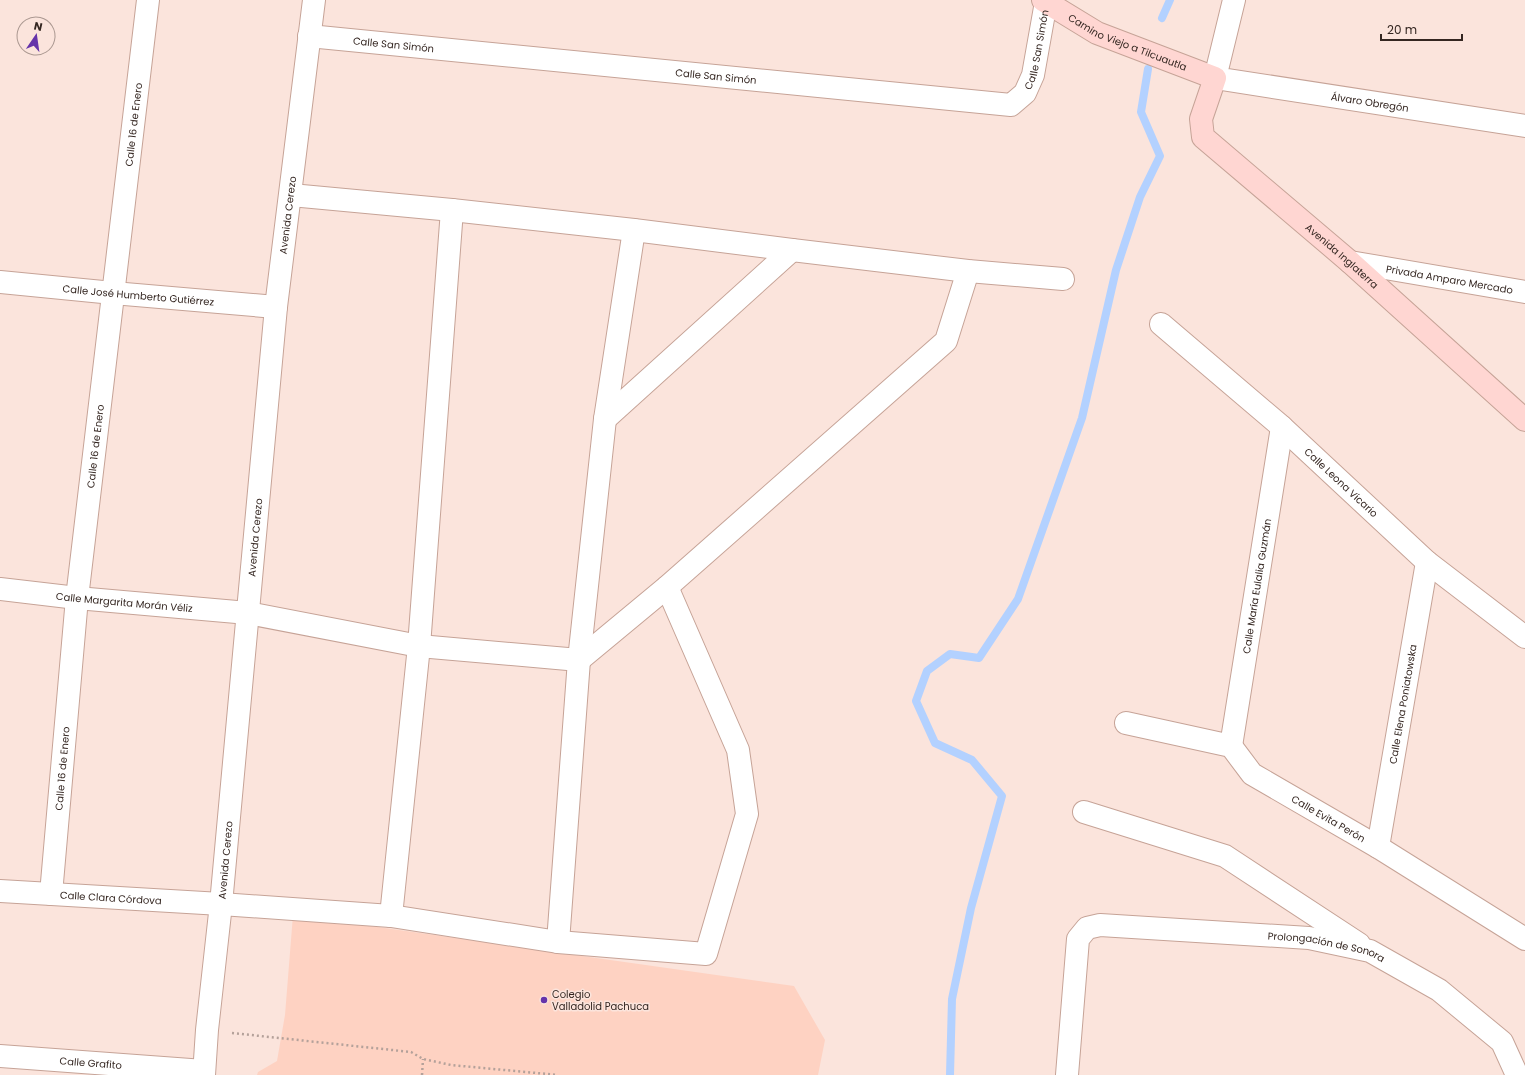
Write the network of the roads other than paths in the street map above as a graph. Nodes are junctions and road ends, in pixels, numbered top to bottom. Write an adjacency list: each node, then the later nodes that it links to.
1 (148, 0): 17 (street, Calle 16 de Enero)
2 (314, 0): 5 (street, Avenida Cerezo)
3 (1234, 0): 6 (street)
4 (1045, 1): 5 (street, Calle San Simón); 6 (street, Camino Viejo a Tilcuautla)
5 (309, 36): 8 (street, Avenida Cerezo)
6 (1216, 78): 7 (street, Álvaro Obregón); 12 (street, Avenida Inglaterra)
7 (1525, 126)
8 (291, 195): 9 (street); 18 (street, Avenida Cerezo)
9 (452, 210): 10 (street); 29 (street)
10 (634, 230): 11 (street); 20 (street)
11 (792, 250): 13 (street); 20 (street)
12 (1350, 262): 16 (street, Privada Amparo Mercado); 21 (street, Avenida Inglaterra)
13 (968, 271): 14 (street); 24 (street)
14 (1063, 279)
15 (0, 282): 17 (street, Calle José Humberto Gutiérrez)
16 (1525, 292)
17 (112, 293): 18 (street, Calle José Humberto Gutiérrez); 26 (street, Calle 16 de Enero)
18 (276, 306): 27 (street, Avenida Cerezo)
19 (1161, 324): 22 (street, Calle Leona Vicario)
20 (605, 419): 30 (street)
21 (1525, 420)
22 (1282, 427): 23 (street, Calle Leona Vicario); 32 (street, Calle María Eulalia Guzmán)
23 (1427, 562): 28 (street, Calle Leona Vicario); 34 (street, Calle Elena Poniatowska)
24 (667, 587): 30 (street); 40 (street, Calle Clara Córdova)
25 (0, 589): 26 (street, Calle Margarita Morán Véliz)
26 (77, 598): 27 (street, Calle Margarita Morán Véliz); 36 (street, Calle 16 de Enero)
27 (248, 613): 29 (street, Calle Margarita Morán Véliz); 37 (street, Avenida Cerezo)
28 (1525, 637)
29 (419, 646): 30 (street, Calle Margarita Morán Véliz); 38 (street)
30 (579, 660): 40 (street)
31 (1126, 723): 32 (street)
32 (1231, 746): 34 (street, Calle Evita Perón)
33 (1084, 812): 41 (street)
34 (1378, 847): 39 (street, Calle Evita Perón)
35 (0, 891): 36 (street, Calle Clara Córdova)
36 (51, 894): 37 (street, Calle Clara Córdova)
37 (221, 904): 38 (street, Calle Clara Córdova); 44 (street, Avenida Cerezo)
38 (391, 916): 40 (street, Calle Clara Córdova)
39 (1525, 936)
40 (558, 942)
41 (1370, 951): 45 (street, Prolongación de Sonora); 46 (street, Prolongación de Sonora)
42 (0, 1056): 43 (street, Calle Grafito)
43 (42, 1067): 44 (street, Calle Grafito)
44 (204, 1073)
45 (1066, 1075)
46 (1517, 1075)

